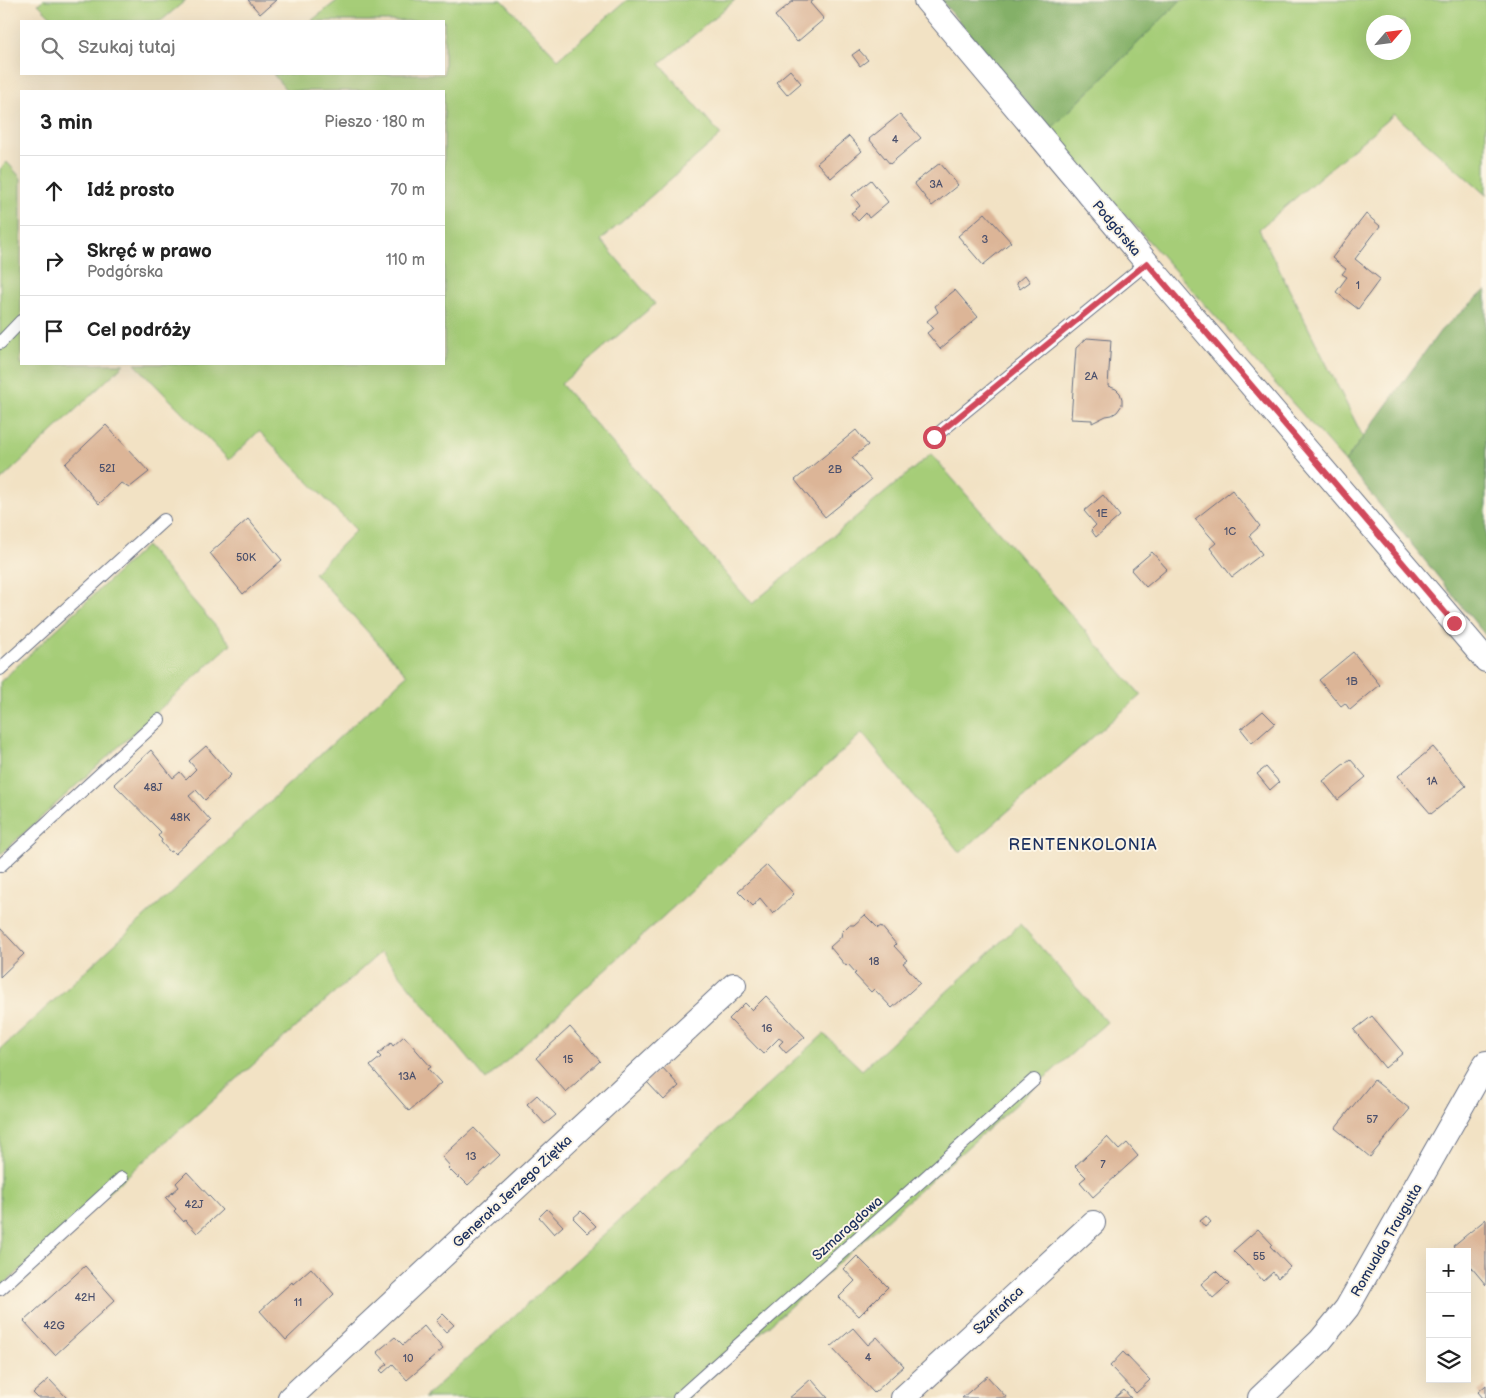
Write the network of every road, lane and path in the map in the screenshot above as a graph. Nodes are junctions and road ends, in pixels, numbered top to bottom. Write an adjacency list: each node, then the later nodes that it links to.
1 (926, 0): 2 (street, Podgórska)
2 (1147, 263): 5 (lane); 7 (street, Podgórska)
3 (20, 322): 4 (lane)
4 (0, 343)
5 (934, 437)
6 (164, 520): 8 (lane)
7 (1486, 660)
8 (0, 668)
9 (160, 720): 10 (lane)
10 (0, 866)
11 (734, 985): 17 (street, Generała Jerzego Ziętka)
12 (1486, 1063): 20 (street, Romualda Traugutta)
13 (1034, 1080): 18 (lane, Szmaragdowa)
14 (122, 1178): 16 (lane)
15 (1093, 1223): 19 (street, Szafrańca)
16 (0, 1289)
17 (290, 1398)
18 (679, 1398)
19 (902, 1398)
20 (1260, 1398)

